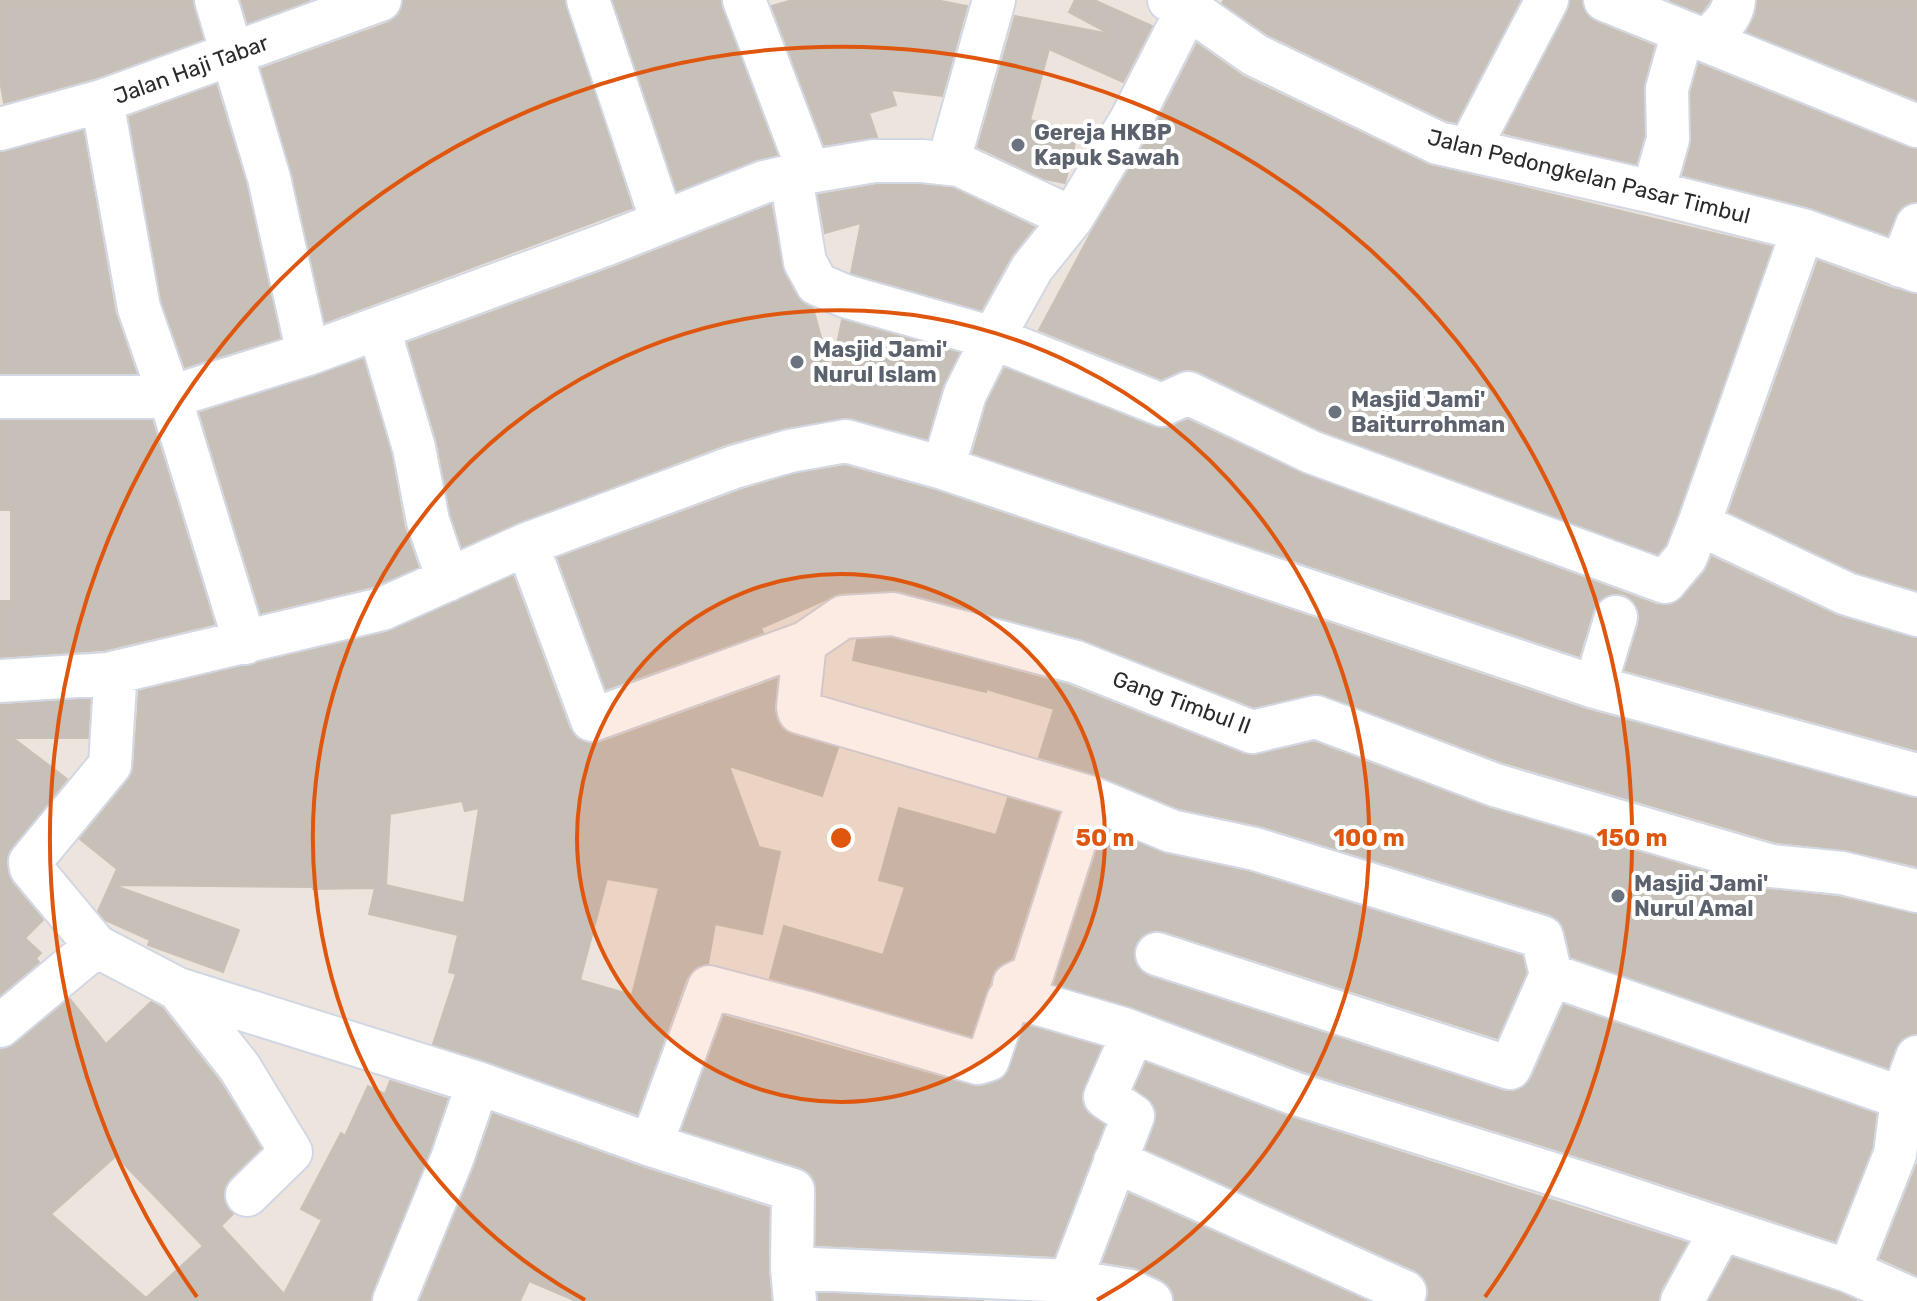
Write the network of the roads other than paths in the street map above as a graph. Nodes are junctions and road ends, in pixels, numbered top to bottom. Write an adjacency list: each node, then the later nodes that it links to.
1 (216, 0): 11 (street)
2 (380, 0): 11 (street, Jalan Haji Tabar)
3 (588, 0): 20 (street)
4 (994, 0): 16 (street)
5 (1547, 0): 15 (street)
6 (1605, 0): 10 (street)
7 (1734, 0): 10 (street)
8 (756, 3): 17 (street)
9 (1183, 3): 15 (street, Jalan Pedongkelan Pasar Timbul); 19 (street)
10 (1695, 36): 13 (street); 18 (street)
11 (234, 54): 12 (street, Jalan Haji Tabar); 26 (street)
12 (102, 101): 14 (street, Jalan Haji Tabar); 28 (street)
13 (1917, 126)
14 (0, 129)
15 (1469, 149): 18 (street, Jalan Pedongkelan Pasar Timbul)
16 (948, 164): 17 (street); 19 (street)
17 (800, 174): 20 (street); 25 (street)
18 (1653, 192): 22 (street, Jalan Pedongkelan Pasar Timbul)
19 (1072, 218): 25 (street)
20 (662, 221): 24 (street)
21 (1917, 225): 23 (street)
22 (1803, 230): 23 (street, Jalan Pedongkelan Pasar Timbul); 30 (street)
23 (1909, 269)
24 (379, 329): 26 (street); 32 (street)
25 (993, 338): 29 (street); 30 (street)
26 (308, 354): 28 (street)
27 (0, 397): 28 (street)
28 (170, 397): 35 (street)
29 (943, 468): 31 (street); 39 (street)
30 (1699, 524): 33 (street)
31 (527, 544): 32 (street); 36 (street, Gang Timbul II)
32 (448, 580): 35 (street)
33 (1917, 615)
34 (1616, 617): 39 (street)
35 (245, 643): 37 (street)
36 (805, 643): 41 (street); 42 (street, Gang Timbul II)
37 (108, 674): 38 (street); 43 (street)
38 (0, 681)
39 (1595, 687): 40 (street)
40 (1917, 775)
41 (1089, 797): 45 (street); 47 (street)
42 (1917, 891)
43 (96, 946): 46 (street); 48 (street)
44 (1157, 954): 45 (street)
45 (1551, 975): 52 (street)
46 (178, 989): 51 (street); 55 (street)
47 (1013, 997): 49 (street); 53 (street)
48 (0, 1026)
49 (1133, 1033): 54 (street); 56 (street)
50 (1917, 1057): 52 (street)
51 (478, 1083): 53 (street); 61 (street)
52 (1902, 1098): 57 (street)
53 (651, 1145): 59 (street)
54 (1115, 1161): 58 (street); 60 (street)
55 (247, 1195)
56 (1721, 1230): 57 (street); 63 (street)
57 (1849, 1271): 64 (street)
58 (1070, 1281): 59 (street); 62 (street)
59 (793, 1285)
60 (1405, 1292)
61 (394, 1301)
62 (1151, 1301)
63 (1682, 1301)
64 (1916, 1301)

